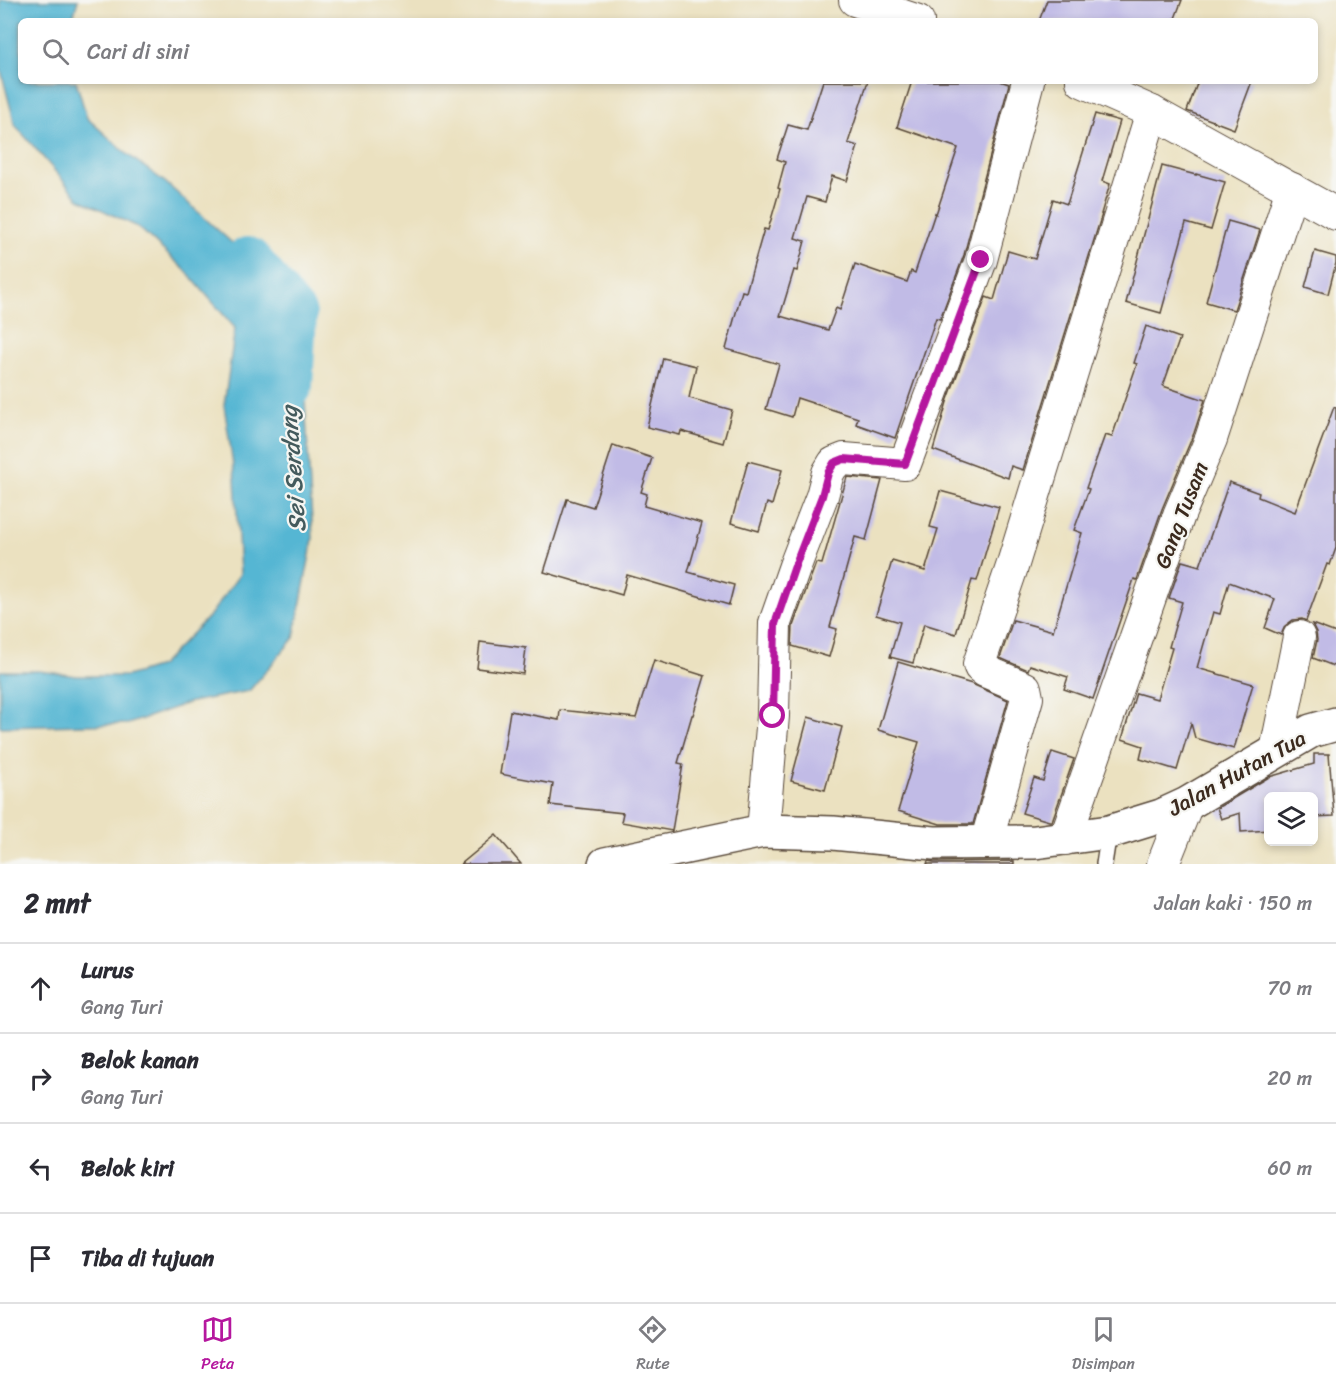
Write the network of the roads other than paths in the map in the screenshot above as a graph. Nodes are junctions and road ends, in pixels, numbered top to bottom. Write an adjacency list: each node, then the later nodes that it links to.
1 (855, 0): 2 (street)
2 (909, 18)
3 (1027, 84): 12 (street)
4 (1089, 84): 5 (street)
5 (1152, 112): 6 (street); 13 (street)
6 (1292, 189): 7 (street); 14 (street, Gang Tusam)
7 (1336, 214)
8 (1299, 637): 10 (street)
9 (1336, 724): 10 (street, Jalan Hutan Tua)
10 (1276, 751): 11 (street, Jalan Hutan Tua)
11 (1187, 804): 15 (street, Jalan Hutan Tua); 17 (street)
12 (763, 831): 13 (street, Jalan Hutan Tua); 16 (street, Jalan Hutan Tua)
13 (986, 843): 14 (street, Jalan Hutan Tua)
14 (1042, 848): 15 (street, Jalan Hutan Tua)
15 (1106, 848)
16 (611, 863)
17 (1163, 864)

